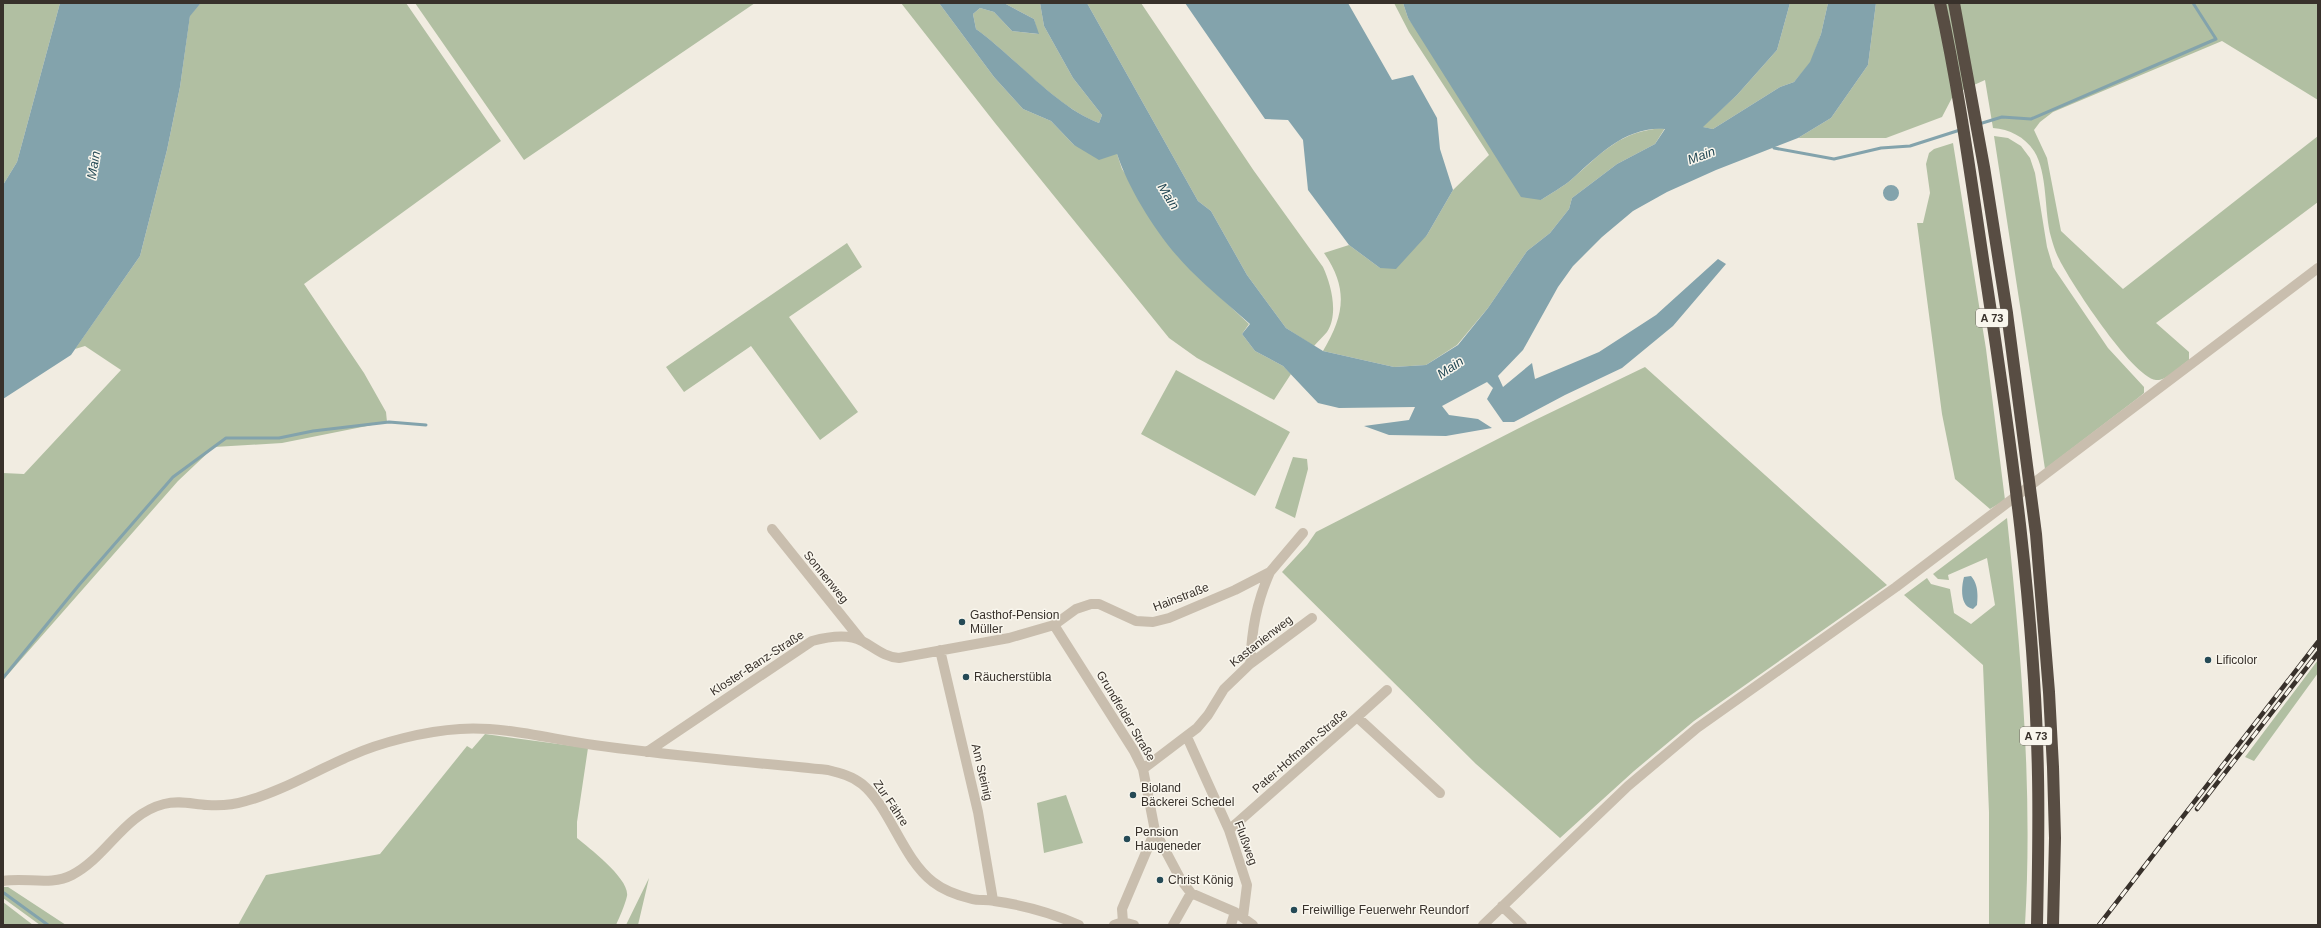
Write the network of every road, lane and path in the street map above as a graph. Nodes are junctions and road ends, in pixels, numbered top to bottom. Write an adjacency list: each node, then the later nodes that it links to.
1 (1940, 3): 33 (highway, A 73)
2 (1954, 3): 34 (highway, A 73)
3 (2318, 268): 23 (street)
4 (772, 529): 9 (street, Sonnenweg)
5 (1302, 533): 6 (street, Hainstraße)
6 (1270, 572): 8 (street, Hainstraße); 11 (street)
7 (1312, 618): 11 (street, Kastanienweg)
8 (1054, 625): 10 (street, Kloster-Banz-Straße); 16 (street, Grundfelder Straße)
9 (861, 640): 10 (street, Kloster-Banz-Straße); 15 (street, Kloster-Banz-Straße)
10 (940, 650): 22 (street, Am Steinig)
11 (1250, 664): 14 (street, Kastanienweg)
12 (1387, 690): 13 (street)
13 (1357, 717): 17 (street, Pater-Hofmann-Straße); 18 (street, Pater-Hofmann-Straße)
14 (1187, 737): 16 (street, Kastanienweg); 18 (street, Flußweg)
15 (647, 752): 20 (street, Zur Fähre); 22 (street, Zur Fähre)
16 (1143, 769): 19 (street, Grundfelder Straße)
17 (1440, 793)
18 (1229, 830): 24 (street, Flußweg)
19 (1155, 831): 21 (street, Grundfelder Straße); 25 (street)
20 (3, 881)
21 (1191, 893): 24 (street); 28 (street)
22 (993, 900): 26 (street, Zur Fähre)
23 (1502, 906): 31 (street); 32 (street)
24 (1239, 914): 29 (street, Flußweg); 30 (street)
25 (1118, 924): 27 (street)
26 (1079, 925)
27 (1134, 925)
28 (1172, 925)
29 (1231, 925)
30 (1253, 925)
31 (1483, 925)
32 (1522, 925)
33 (2037, 925)
34 (2053, 925)

